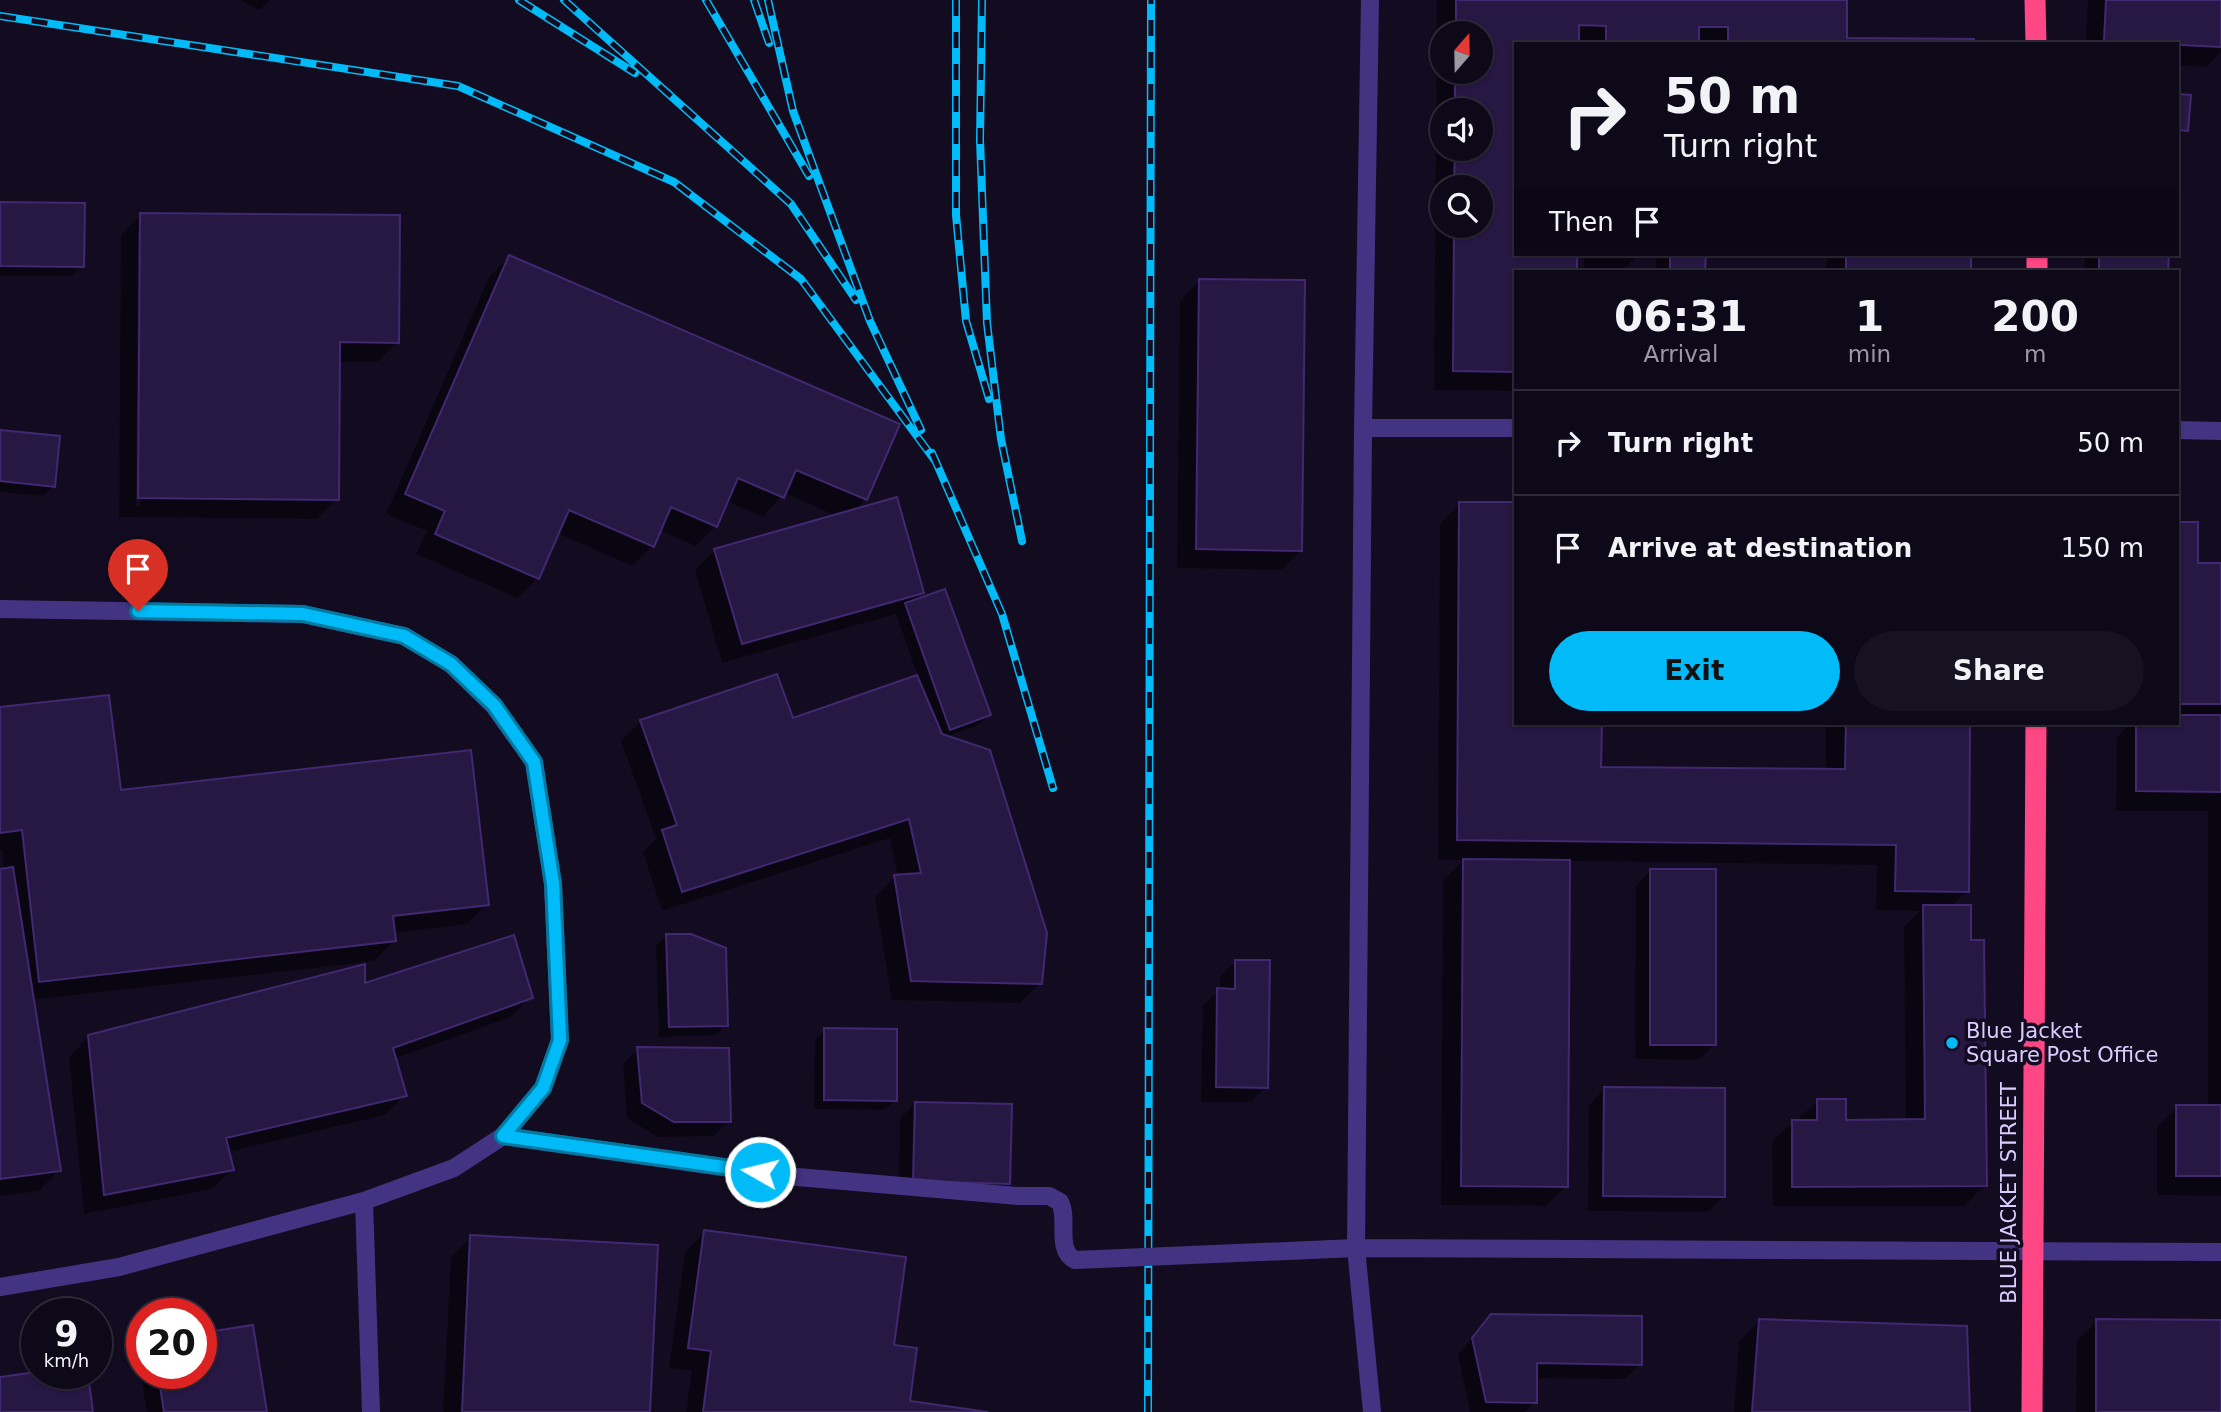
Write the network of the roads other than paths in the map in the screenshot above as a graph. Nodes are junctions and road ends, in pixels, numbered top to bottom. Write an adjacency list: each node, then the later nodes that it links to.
1 (1370, 0): 4 (lane)
2 (2035, 0): 3 (highway)
3 (2036, 42)
4 (1363, 428): 5 (lane); 12 (lane)
5 (1514, 428)
6 (2179, 430): 7 (lane)
7 (2221, 431)
8 (0, 609): 10 (lane)
9 (2036, 725): 13 (highway, BLUE JACKET STREET)
10 (503, 1136): 11 (lane); 12 (lane, bridge)
11 (364, 1201): 15 (lane); 16 (lane)
12 (1356, 1248): 13 (lane); 17 (lane)
13 (2033, 1252): 14 (lane); 18 (highway, BLUE JACKET STREET)
14 (2221, 1252)
15 (0, 1287)
16 (371, 1412)
17 (1372, 1412)
18 (2032, 1412)

